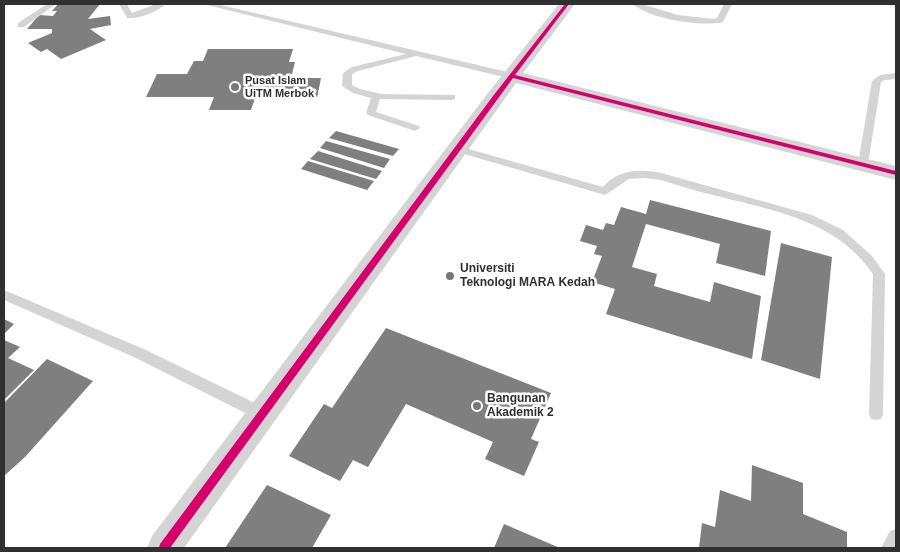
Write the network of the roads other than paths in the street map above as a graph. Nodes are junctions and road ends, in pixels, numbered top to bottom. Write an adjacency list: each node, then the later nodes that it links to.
1 (52, 4): 8 (lane)
2 (123, 4): 3 (lane)
3 (162, 4)
4 (207, 4): 9 (lane)
5 (567, 4): 10 (street)
6 (637, 4): 7 (lane)
7 (728, 4)
8 (20, 25)
9 (415, 55): 10 (lane); 12 (lane)
10 (512, 76): 15 (street); 16 (street)
11 (896, 76): 16 (lane)
12 (376, 96): 13 (lane); 14 (lane)
13 (452, 97)
14 (415, 128)
15 (458, 149): 19 (street); 20 (lane)
16 (863, 164): 17 (street)
17 (896, 172)
18 (4, 295): 19 (lane)
19 (262, 414): 22 (street)
20 (876, 414)
21 (896, 537): 23 (lane)
22 (164, 548)
23 (889, 548)

